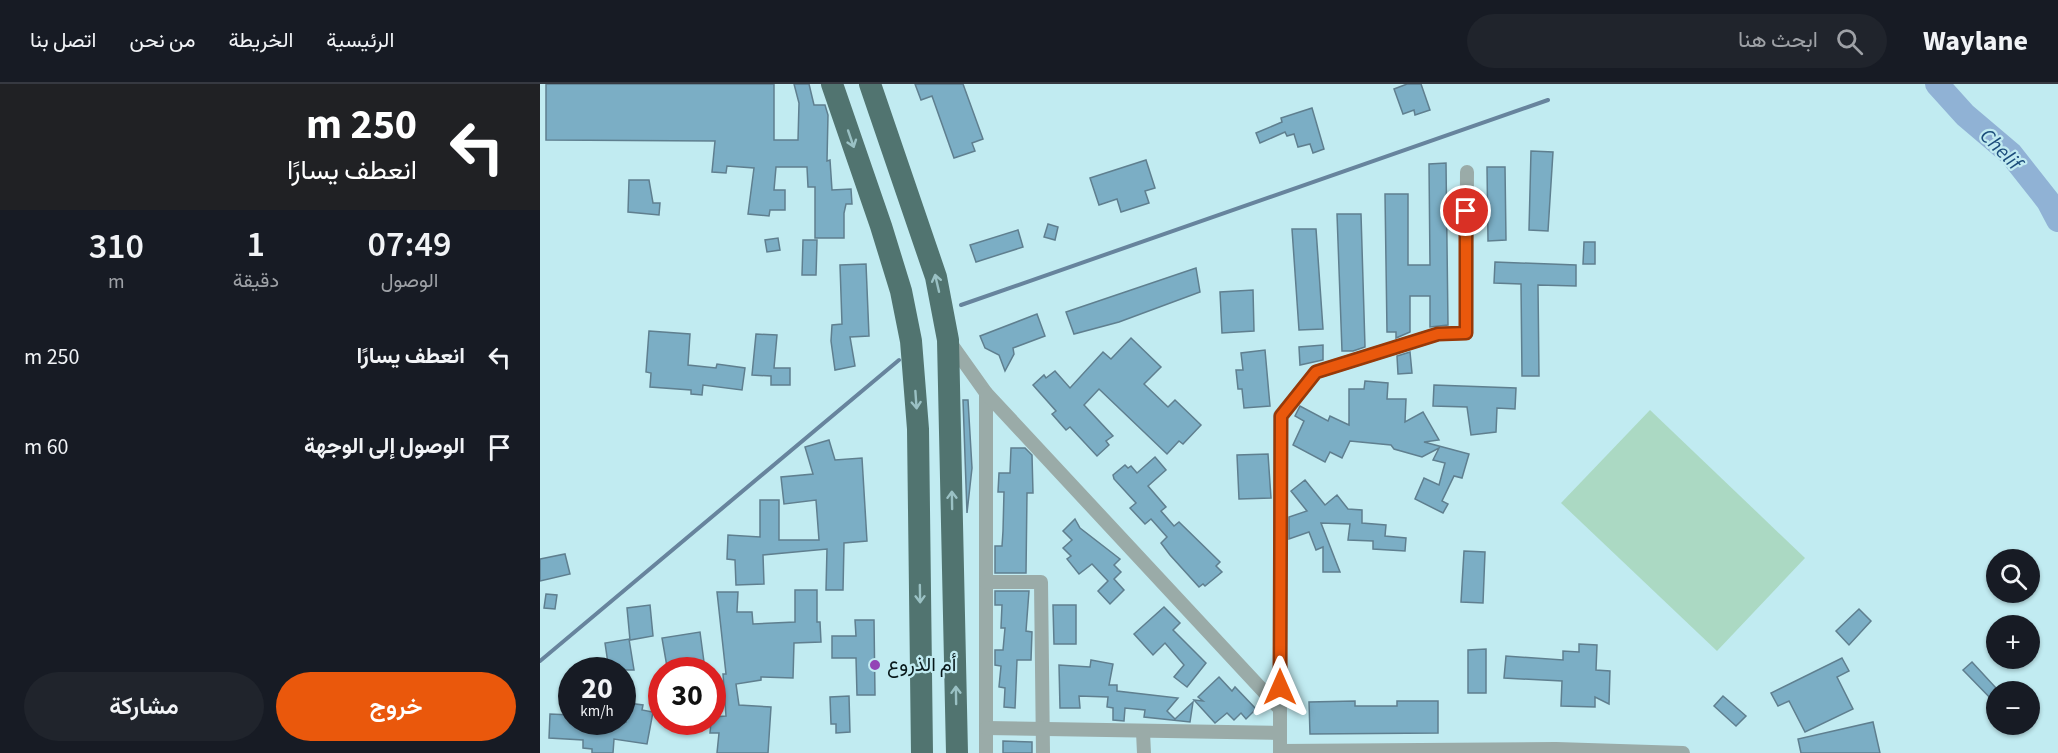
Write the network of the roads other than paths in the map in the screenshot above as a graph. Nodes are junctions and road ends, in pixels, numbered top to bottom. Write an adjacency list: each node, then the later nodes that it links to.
1 (832, 84): 14 (highway, one-way to 14)
2 (870, 84): 4 (highway, one-way to 2)
3 (1467, 172): 7 (street)
4 (948, 340): 5 (street); 15 (highway, one-way to 4)
5 (986, 393): 6 (street); 7 (street)
6 (986, 582): 8 (street); 9 (street)
7 (1280, 709): 11 (street)
8 (986, 728): 9 (street); 16 (street)
9 (1043, 729): 10 (street); 17 (street)
10 (1143, 732): 11 (street); 18 (street)
11 (1280, 733): 13 (street)
12 (1556, 751): 13 (street); 19 (street)
13 (1280, 752)
14 (922, 753)
15 (957, 753)
16 (986, 753)
17 (1043, 753)
18 (1143, 753)
19 (1683, 753)

